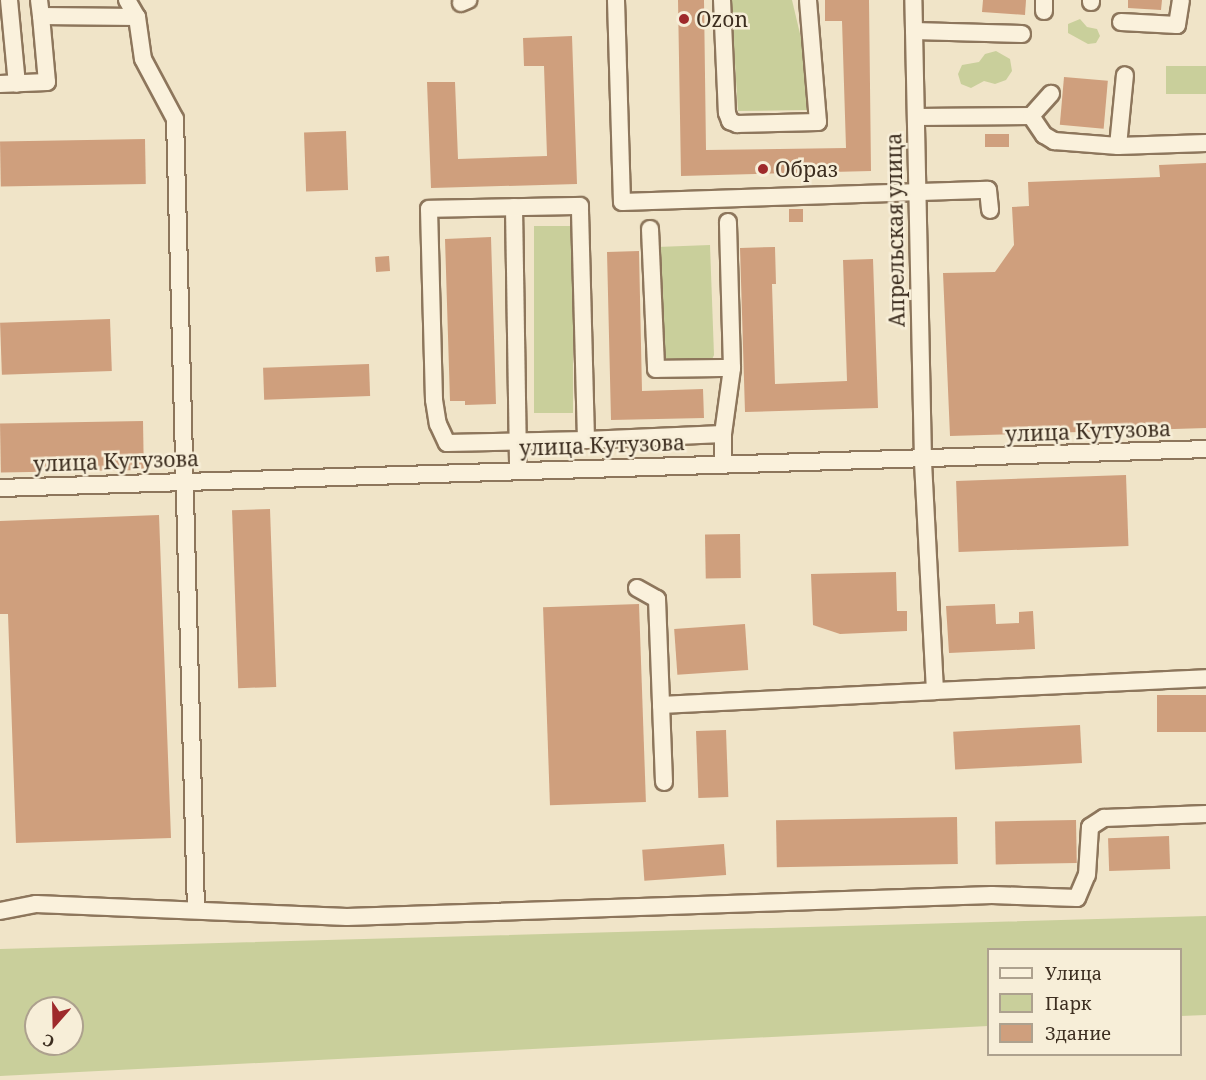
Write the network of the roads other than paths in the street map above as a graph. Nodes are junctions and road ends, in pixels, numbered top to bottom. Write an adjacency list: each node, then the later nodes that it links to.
1 (9, 0): 14 (street)
2 (127, 0): 9 (street)
3 (616, 0): 20 (street)
4 (808, 0): 7 (street)
5 (914, 0): 11 (street, Апрельская улица)
6 (1181, 0): 10 (street)
7 (718, 1)
8 (40, 8): 9 (street); 14 (street)
9 (137, 17): 33 (street)
10 (1122, 22)
11 (914, 31): 12 (street); 17 (street, Апрельская улица)
12 (1022, 34)
13 (1125, 75): 19 (street)
14 (8, 84)
15 (1051, 93): 16 (street)
16 (1031, 116): 17 (street); 19 (street)
17 (916, 117): 20 (street, Апрельская улица)
18 (1206, 143): 19 (street)
19 (1118, 146)
20 (916, 193): 22 (street); 30 (street, Апрельская улица)
21 (514, 207): 27 (street); 28 (street); 28 (street)
22 (990, 210)
23 (728, 222): 25 (street)
24 (650, 229): 25 (street)
25 (732, 368): 26 (street)
26 (723, 434): 27 (street); 31 (street)
27 (586, 440): 28 (street)
28 (518, 441): 32 (street)
29 (1206, 449): 30 (street, улица Кутузова)
30 (923, 460): 31 (street, улица Кутузова); 37 (street, Апрельская улица)
31 (723, 464): 32 (street, улица Кутузова)
32 (518, 470): 33 (street, улица Кутузова)
33 (182, 480): 34 (street, улица Кутузова); 41 (street)
34 (0, 488)
35 (637, 588): 38 (street)
36 (1206, 678): 37 (street)
37 (935, 691): 38 (street)
38 (661, 705): 39 (street)
39 (664, 782)
40 (1206, 814): 41 (street)
41 (196, 909): 42 (street)
42 (0, 911)

